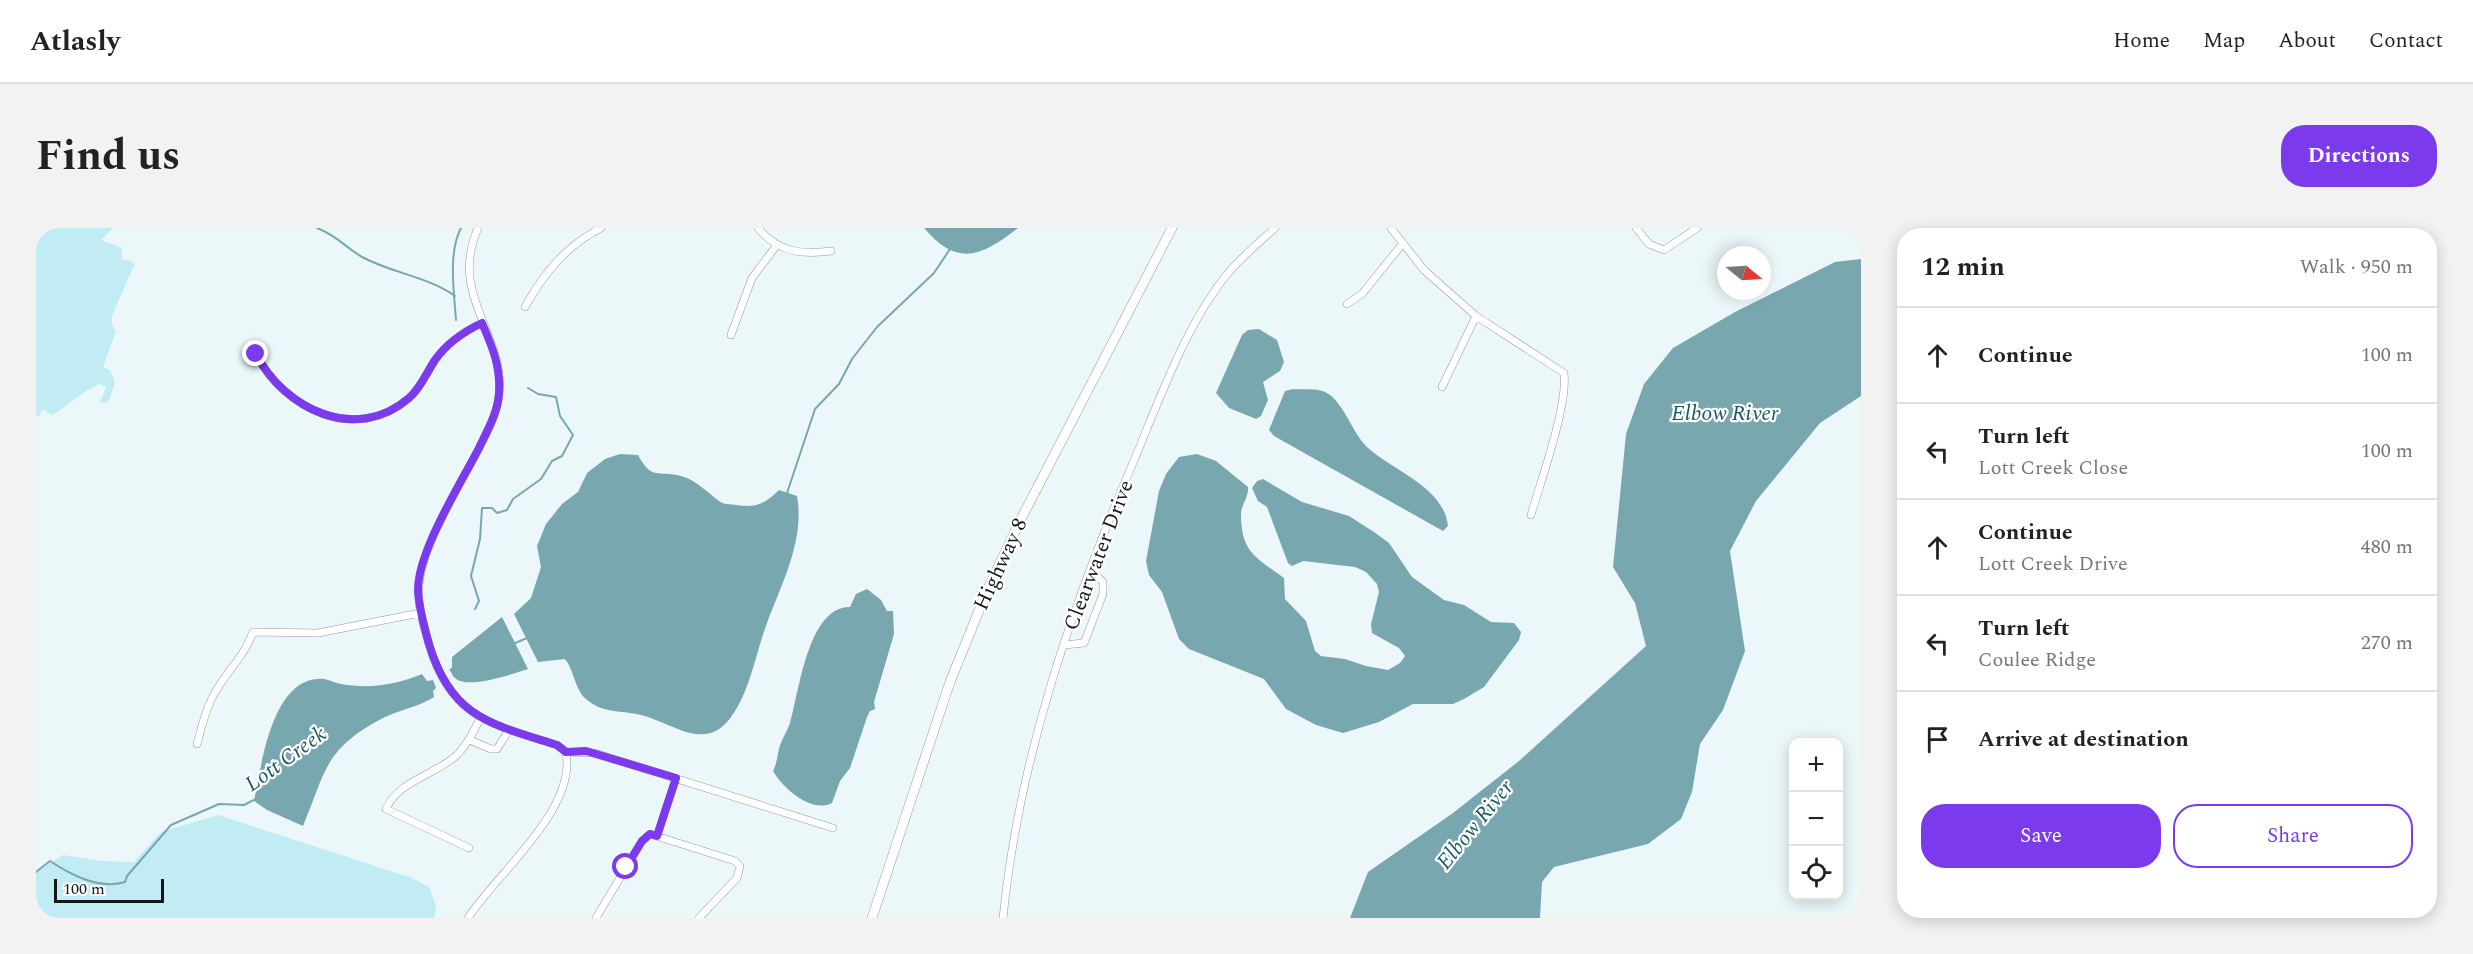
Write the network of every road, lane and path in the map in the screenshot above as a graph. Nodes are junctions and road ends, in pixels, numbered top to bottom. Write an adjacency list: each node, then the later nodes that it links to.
1 (478, 228): 15 (street)
2 (601, 228): 13 (street)
3 (758, 228): 10 (street)
4 (1172, 228): 35 (main road, Highway 8)
5 (1275, 228): 20 (street, Clearwater Drive)
6 (1391, 228): 9 (street)
7 (1636, 228): 8 (street)
8 (1696, 228)
9 (1403, 243): 12 (street); 14 (street)
10 (777, 245): 11 (street); 16 (street)
11 (831, 251)
12 (1347, 304)
13 (525, 307)
14 (1476, 316): 18 (street); 19 (street)
15 (482, 323): 17 (street); 21 (street)
16 (731, 335)
17 (256, 354)
18 (1442, 387)
19 (1531, 515)
20 (1090, 570): 22 (street, Clearwater Drive); 22 (street)
21 (420, 613): 23 (street); 26 (street)
22 (1064, 645): 36 (street, Clearwater Drive)
23 (480, 719): 24 (street); 25 (street)
24 (509, 730): 25 (street); 27 (street)
25 (470, 740): 31 (street)
26 (198, 744)
27 (566, 752): 28 (street); 32 (street)
28 (676, 778): 29 (street); 30 (street)
29 (833, 828)
30 (657, 836): 33 (street); 34 (street)
31 (469, 848)
32 (468, 918)
33 (596, 918)
34 (699, 918)
35 (872, 918)
36 (1002, 918)

